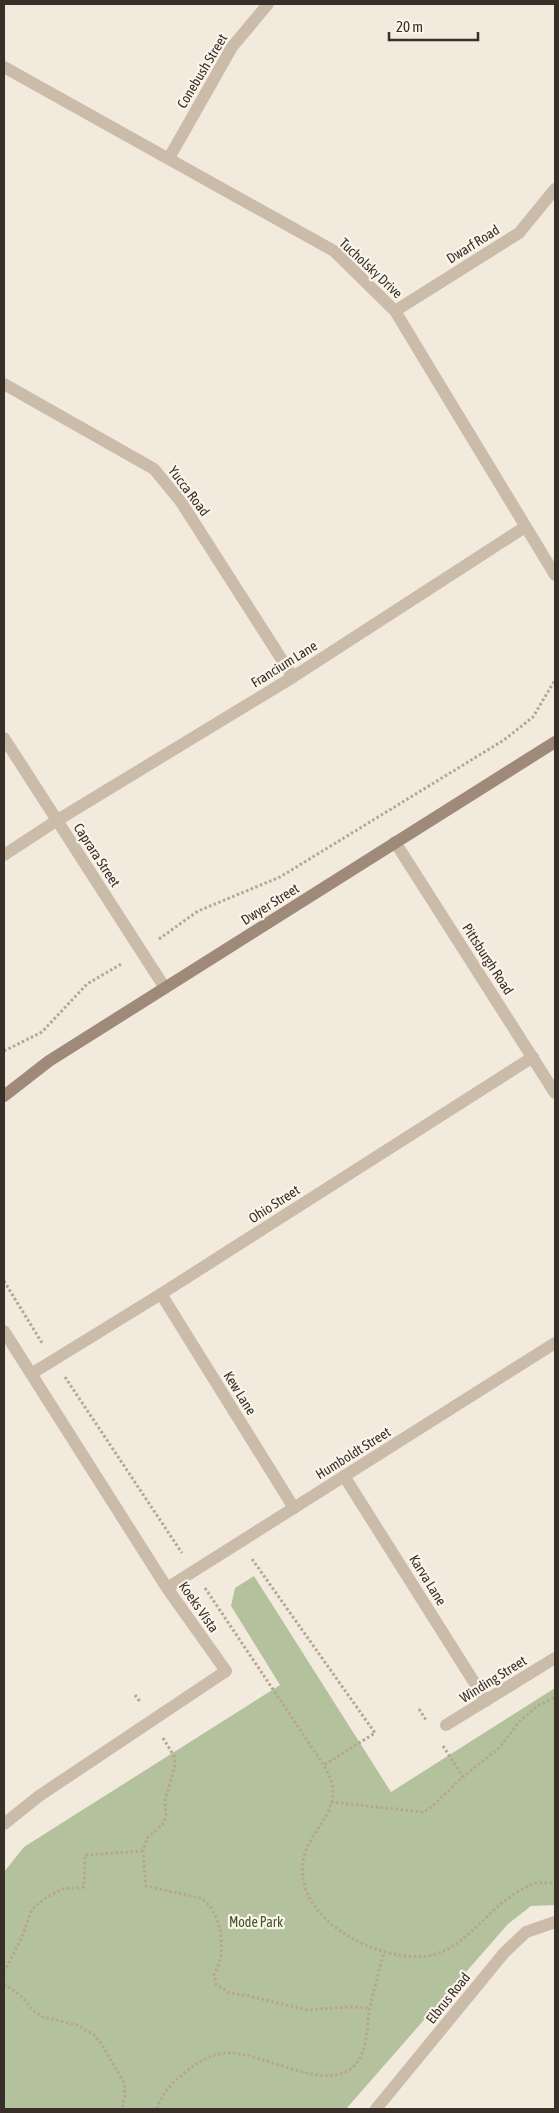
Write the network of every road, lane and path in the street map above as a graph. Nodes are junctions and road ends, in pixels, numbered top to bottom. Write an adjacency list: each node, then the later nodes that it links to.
1 (268, 4): 3 (street, Conebush Street)
2 (4, 68): 3 (street, Tucholsky Drive)
3 (169, 158): 5 (street, Tucholsky Drive)
4 (555, 189): 5 (street, Dwarf Road)
5 (395, 311): 7 (street, Tucholsky Drive)
6 (4, 384): 9 (street, Yucca Road)
7 (525, 527): 8 (street, Tucholsky Drive); 9 (street, Francium Lane)
8 (555, 575)
9 (294, 677): 13 (street, Francium Lane)
10 (555, 680): 16 (path)
11 (4, 738): 13 (street, Caprara Street)
12 (555, 742): 14 (street, Dwyer Street)
13 (56, 820): 15 (street, Francium Lane); 16 (street, Caprara Street)
14 (395, 842): 17 (street, Dwyer Street); 19 (street, Pittsburgh Road)
15 (4, 855)
16 (142, 952): 17 (street, Caprara Street); 18 (path)
17 (165, 988): 21 (street, Dwyer Street)
18 (4, 1051)
19 (533, 1057): 20 (street, Pittsburgh Road); 23 (street, Ohio Street)
20 (555, 1093)
21 (4, 1096)
22 (4, 1281): 26 (path)
23 (161, 1294): 26 (street, Ohio Street); 29 (street, Kew Lane)
24 (4, 1331): 27 (street, Koeks Vista)
25 (555, 1343): 28 (street, Humboldt Street)
26 (54, 1360): 27 (street, Ohio Street); 31 (path)
27 (31, 1374): 32 (street, Koeks Vista)
28 (344, 1476): 29 (street, Humboldt Street); 36 (street, Karva Lane)
29 (294, 1508): 30 (street, Humboldt Street)
30 (240, 1542): 31 (street, Humboldt Street); 39 (path)
31 (194, 1572): 32 (street, Humboldt Street); 39 (path)
32 (167, 1588): 37 (street, Koeks Vista)
33 (555, 1658): 36 (street, Winding Street)
34 (135, 1695): 37 (path)
35 (555, 1697): 40 (path)
36 (486, 1701): 38 (street, Winding Street)
37 (152, 1721): 41 (street, Koeks Vista); 42 (path)
38 (446, 1725)
39 (324, 1766): 40 (path)
40 (331, 1802): 45 (path)
41 (4, 1824)
42 (143, 1851): 46 (path); 48 (path)
43 (555, 1883): 45 (path)
44 (555, 1922): 51 (street, Elbrus Road)
45 (384, 1952): 48 (path)
46 (4, 1972)
47 (4, 1984): 49 (path)
48 (370, 2008): 50 (path)
49 (122, 2109)
50 (157, 2109)
51 (376, 2109)

